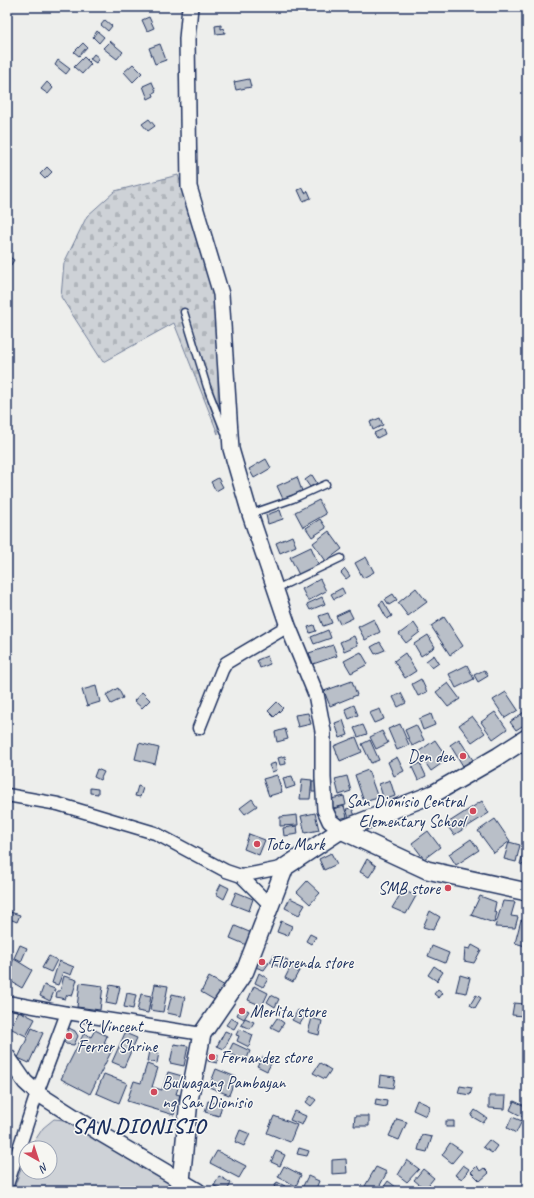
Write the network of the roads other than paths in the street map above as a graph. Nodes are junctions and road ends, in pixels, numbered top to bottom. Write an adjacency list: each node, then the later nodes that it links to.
1 (190, 7): 3 (street)
2 (184, 312): 3 (lane)
3 (231, 449): 5 (street)
4 (326, 484): 5 (lane)
5 (250, 514): 7 (street)
6 (341, 558): 7 (lane)
7 (276, 589): 8 (street)
8 (288, 626): 9 (street); 12 (street)
9 (199, 728)
10 (527, 738): 12 (main road)
11 (7, 795): 14 (street)
12 (341, 830): 13 (main road); 15 (main road)
13 (285, 866): 14 (street); 16 (main road)
14 (241, 876): 16 (street)
15 (527, 892)
16 (270, 905): 19 (main road)
17 (7, 1002): 18 (street)
18 (67, 1013): 19 (street); 21 (street)
19 (202, 1034): 23 (main road)
20 (7, 1056): 21 (street)
21 (37, 1093): 22 (street); 23 (street)
22 (7, 1185)
23 (181, 1186): 24 (street)
24 (198, 1191)

